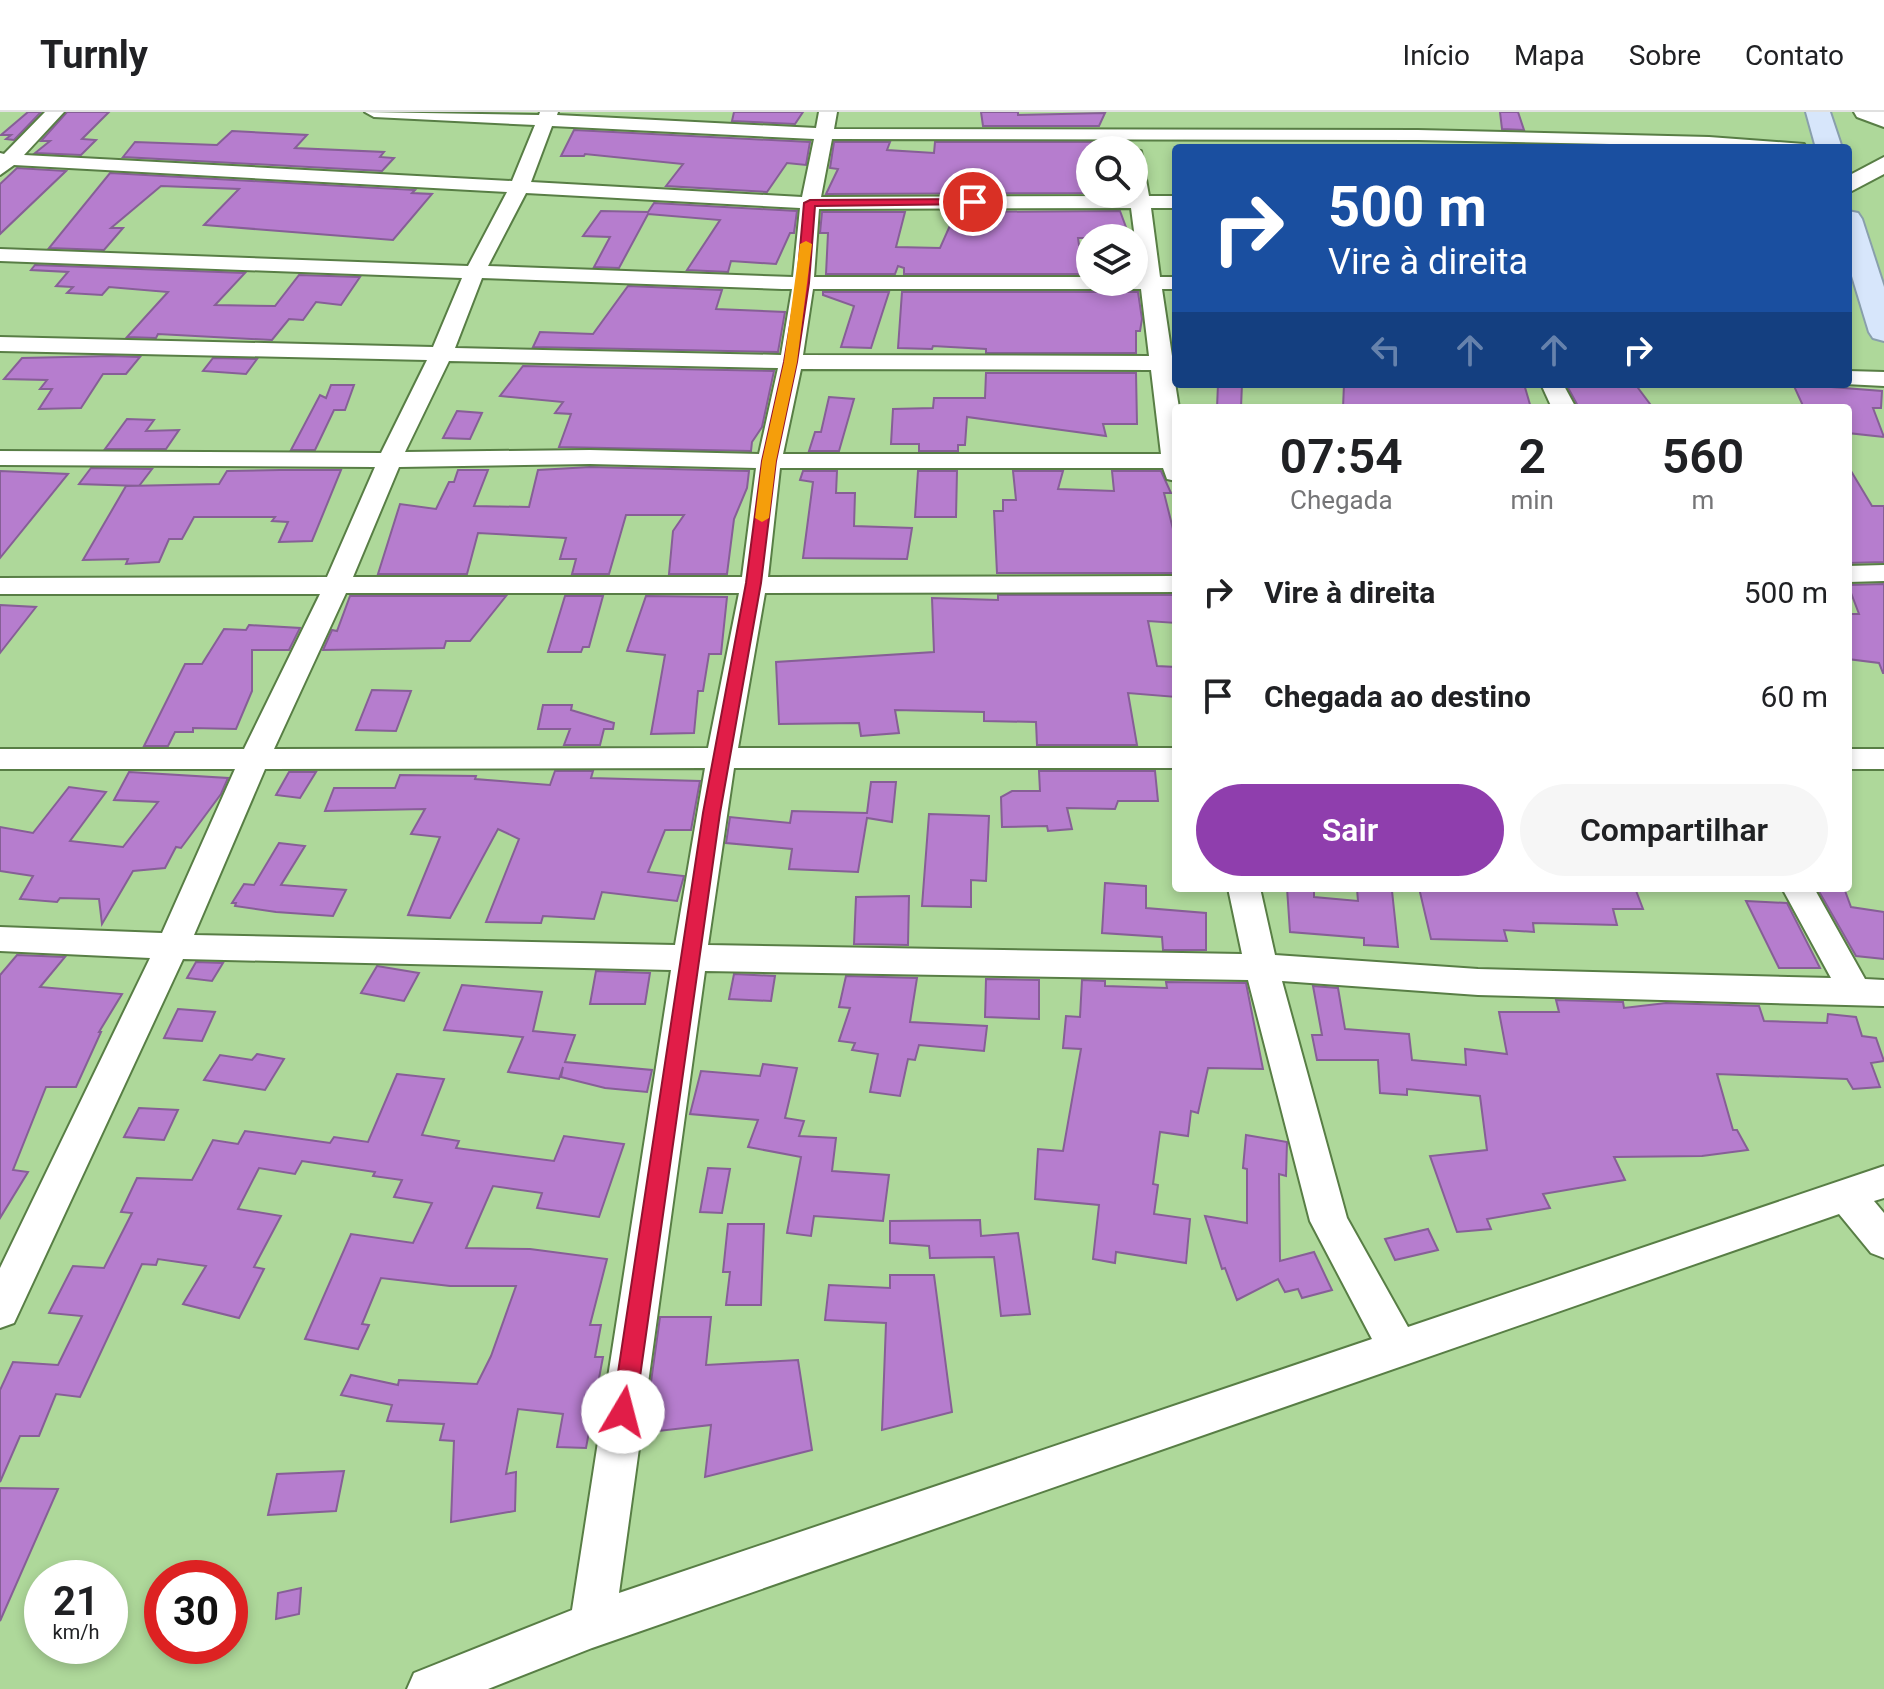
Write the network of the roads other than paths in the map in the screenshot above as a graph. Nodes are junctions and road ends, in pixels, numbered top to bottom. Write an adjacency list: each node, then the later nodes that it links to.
1 (55, 112): 20 (street)
2 (374, 112): 8 (street)
3 (1128, 112): 11 (street)
4 (1405, 112): 13 (street)
5 (1818, 112): 17 (main road)
6 (1865, 112): 9 (street)
7 (1589, 115): 12 (street)
8 (547, 116): 10 (street); 23 (street)
9 (1884, 120)
10 (827, 123): 14 (street); 25 (street)
11 (1132, 136)
12 (1600, 139): 13 (street); 16 (street)
13 (1422, 141): 15 (street)
14 (1076, 142)
15 (1249, 144)
16 (1709, 144)
17 (1828, 144)
18 (1172, 145): 19 (street)
19 (1148, 146)
20 (3, 163): 23 (street)
21 (1884, 164): 22 (street)
22 (1852, 184)
23 (519, 188): 25 (street); 31 (street)
24 (1172, 202): 27 (street)
25 (810, 203): 26 (street); 33 (street)
26 (1076, 203)
27 (1148, 203)
28 (1140, 208): 34 (street)
29 (1852, 232): 32 (main road)
30 (0, 255): 31 (street)
31 (474, 273): 33 (street); 38 (street)
32 (1866, 278): 36 (main road)
33 (803, 283): 34 (street); 39 (street)
34 (1150, 283): 35 (street); 40 (street)
35 (1172, 283)
36 (1884, 332)
37 (0, 344): 38 (street)
38 (441, 355): 39 (street); 45 (street)
39 (791, 362): 40 (street); 46 (street)
40 (1169, 363): 43 (street)
41 (1852, 378): 42 (street)
42 (1884, 379)
43 (1172, 414)
44 (0, 458): 45 (street)
45 (390, 459): 46 (street); 52 (street)
46 (769, 461): 47 (street); 50 (street)
47 (1172, 465)
48 (1884, 573): 49 (street)
49 (1852, 574)
50 (754, 583): 51 (street); 52 (street); 57 (street)
51 (1172, 584)
52 (337, 585): 53 (street); 56 (street)
53 (0, 586)
54 (1172, 758): 57 (street)
55 (0, 759): 56 (street)
56 (254, 759): 57 (street); 63 (street)
57 (722, 759): 64 (street)
58 (1852, 759): 59 (street)
59 (1884, 759)
60 (1245, 892): 65 (street)
61 (1801, 892): 66 (street)
62 (0, 939): 63 (street)
63 (172, 947): 64 (street); 69 (street)
64 (691, 956): 65 (street); 71 (street)
65 (1262, 967): 66 (street); 70 (street)
66 (1870, 993)
67 (1865, 1189): 68 (street); 70 (street)
68 (1884, 1241)
69 (0, 1310)
70 (1399, 1350): 71 (street)
71 (592, 1625): 72 (street)
72 (430, 1689)

